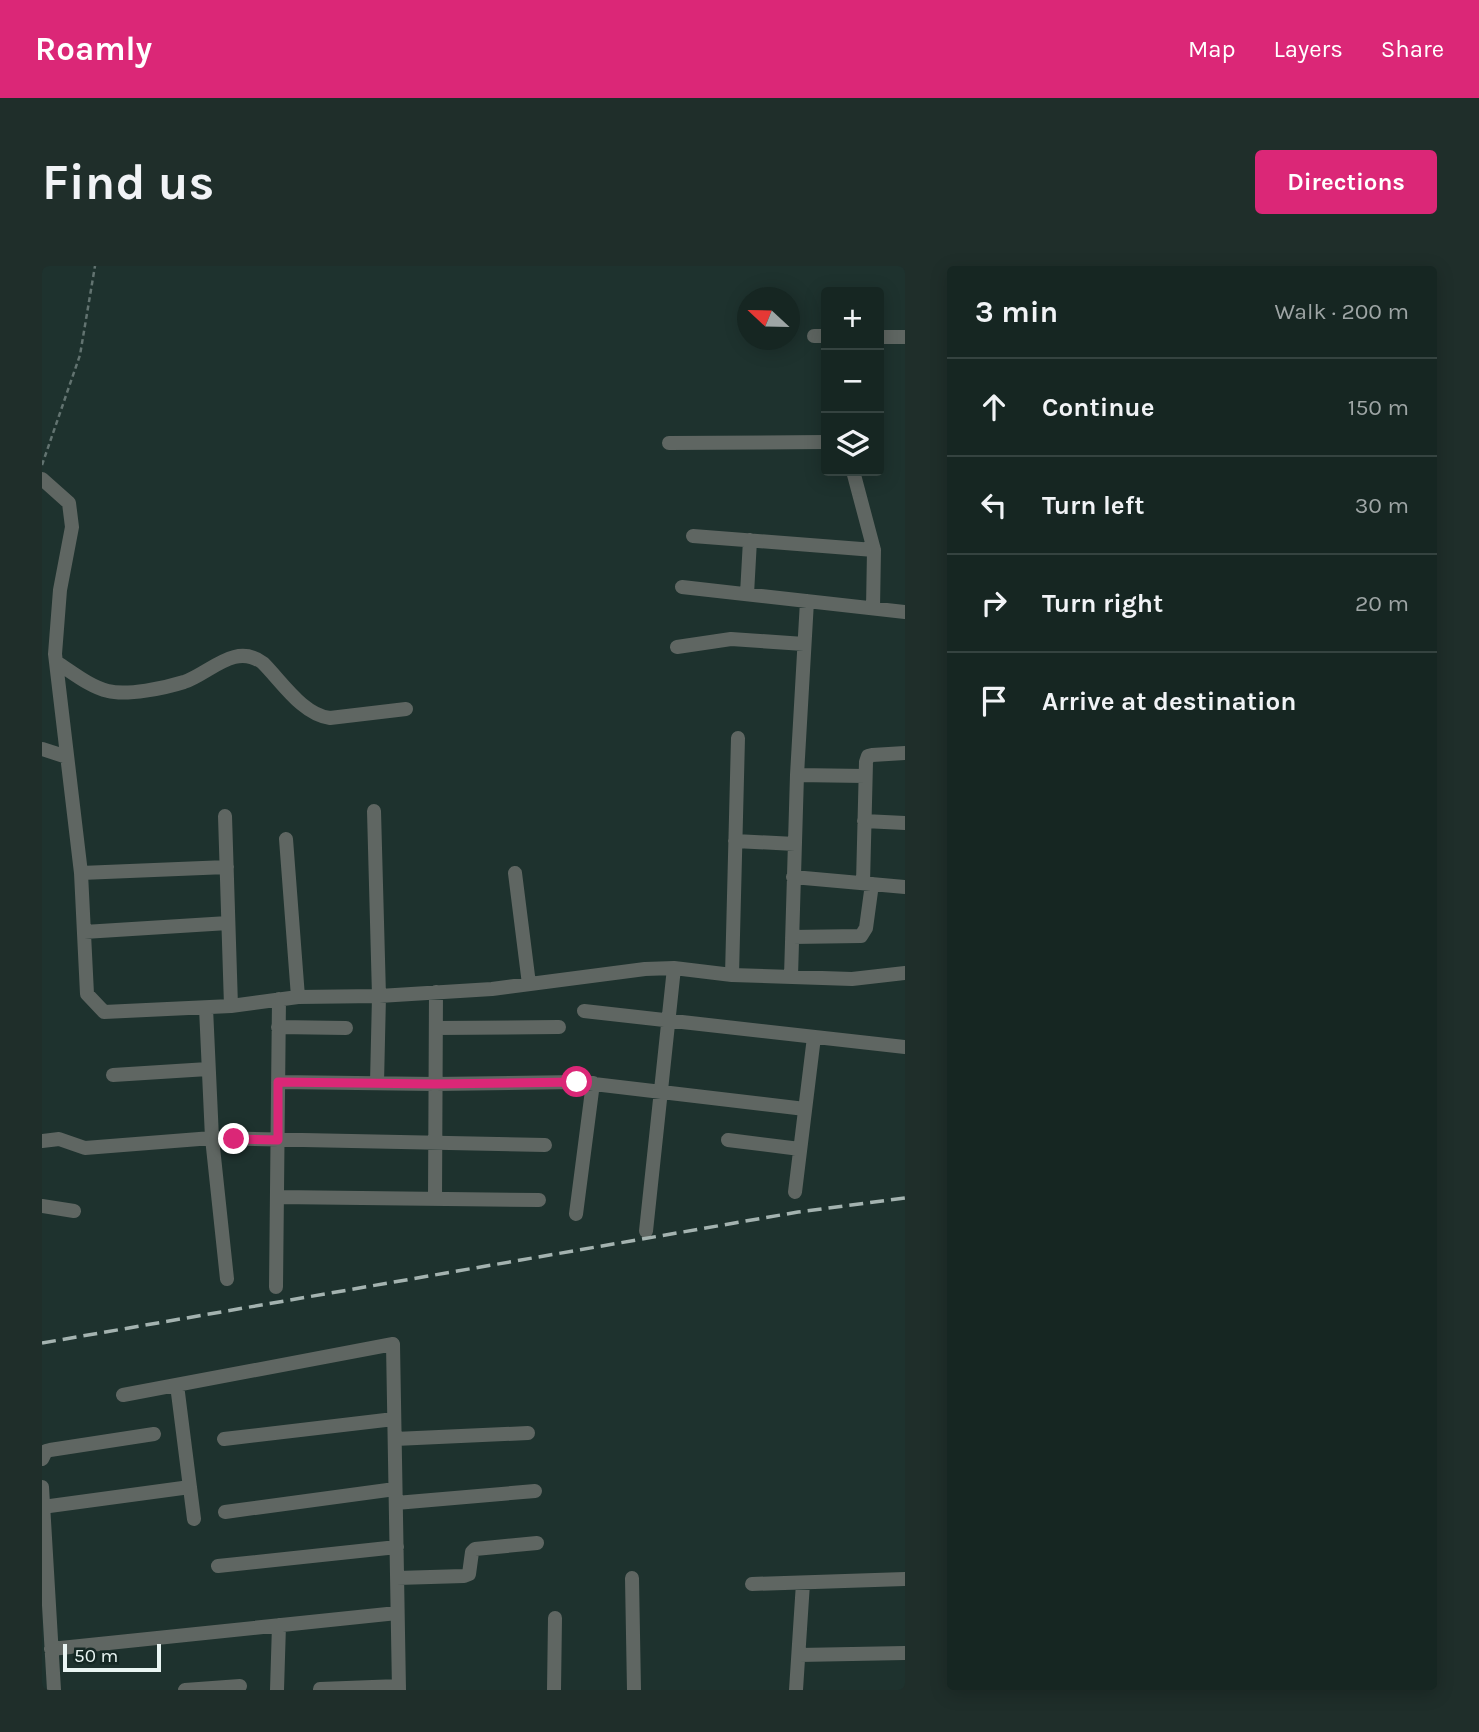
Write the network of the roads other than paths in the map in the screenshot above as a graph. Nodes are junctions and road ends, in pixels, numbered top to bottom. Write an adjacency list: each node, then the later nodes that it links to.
1 (884, 337): 2 (street)
2 (905, 337)
3 (821, 442): 4 (street)
4 (669, 443)
5 (854, 476): 9 (street)
6 (42, 480): 17 (street)
7 (693, 536): 8 (street)
8 (750, 540): 9 (street); 11 (street)
9 (874, 550): 13 (street)
10 (682, 587): 11 (street)
11 (747, 594): 12 (street)
12 (807, 601): 13 (street); 15 (street)
13 (873, 608): 14 (street)
14 (905, 612)
15 (804, 644): 16 (street); 23 (street)
16 (677, 647)
17 (56, 662): 18 (street); 22 (street)
18 (406, 709)
19 (738, 738): 30 (street)
20 (42, 749): 22 (street)
21 (905, 753): 24 (street)
22 (67, 757): 33 (street)
23 (797, 775): 24 (street); 31 (street)
24 (865, 776): 27 (street)
25 (374, 811): 47 (street)
26 (225, 816): 32 (street)
27 (864, 821): 28 (street); 36 (street)
28 (905, 823)
29 (286, 839): 48 (street)
30 (736, 841): 31 (street); 43 (street)
31 (794, 844): 35 (street)
32 (227, 867): 33 (street); 38 (street)
33 (81, 873): 39 (street)
34 (515, 873): 45 (street)
35 (793, 877): 36 (street); 40 (street)
36 (867, 884): 37 (street); 40 (street)
37 (905, 887)
38 (228, 923): 39 (street); 50 (street)
39 (84, 932): 51 (street)
40 (792, 937): 44 (street)
41 (674, 968): 43 (street); 45 (street); 53 (street)
42 (905, 973): 44 (street)
43 (732, 975): 44 (street)
44 (791, 976)
45 (528, 984): 46 (street)
46 (436, 992): 47 (street); 57 (street)
47 (379, 996): 48 (street); 63 (street)
48 (298, 997): 49 (street)
49 (279, 999): 50 (street); 54 (street)
50 (231, 1006): 51 (street)
51 (205, 1008): 60 (street)
52 (584, 1011): 53 (street)
53 (668, 1021): 58 (street); 66 (street)
54 (278, 1027): 56 (street); 62 (street)
55 (559, 1027): 57 (street)
56 (346, 1028)
57 (436, 1028): 65 (street)
58 (814, 1037): 59 (street); 67 (street)
59 (905, 1047)
60 (208, 1069): 61 (street); 68 (street)
61 (113, 1075)
62 (278, 1082): 63 (street); 69 (street)
63 (377, 1083): 65 (street)
64 (593, 1083): 65 (street); 66 (street); 81 (street)
65 (435, 1084): 72 (street)
66 (661, 1093): 67 (street); 82 (street)
67 (805, 1110): 74 (street)
68 (212, 1138): 69 (street); 71 (street); 83 (street)
69 (278, 1140): 72 (street); 76 (street)
70 (728, 1140): 74 (street)
71 (42, 1141)
72 (435, 1142): 73 (street); 77 (street)
73 (545, 1145)
74 (800, 1149): 75 (street)
75 (795, 1192)
76 (277, 1197): 77 (street); 84 (street)
77 (435, 1199): 78 (street)
78 (539, 1200)
79 (42, 1206): 80 (street)
80 (74, 1212)
81 (576, 1214)
82 (646, 1231)
83 (227, 1279)
84 (276, 1287)
85 (177, 1385): 86 (street); 87 (street); 94 (street)
86 (123, 1395)
87 (394, 1419): 90 (street); 91 (street)
88 (528, 1433): 90 (street)
89 (154, 1434): 92 (street)
90 (395, 1439): 96 (street)
91 (224, 1440)
92 (42, 1459)
93 (42, 1487): 97 (street)
94 (190, 1487): 97 (street); 99 (street)
95 (535, 1491): 96 (street)
96 (396, 1496): 98 (street); 101 (street)
97 (42, 1507): 111 (street)
98 (225, 1512)
99 (194, 1519)
100 (537, 1543): 103 (street)
101 (397, 1547): 102 (street); 103 (street)
102 (218, 1566)
103 (397, 1578): 108 (street)
104 (632, 1578): 121 (street)
105 (905, 1579): 106 (street)
106 (803, 1583): 107 (street); 113 (street)
107 (752, 1584)
108 (397, 1612): 110 (street); 115 (street)
109 (555, 1618): 120 (street)
110 (279, 1625): 111 (street); 119 (street)
111 (51, 1649): 117 (street)
112 (905, 1653): 113 (street)
113 (799, 1655): 122 (street)
114 (240, 1686): 118 (street)
115 (399, 1688): 116 (street)
116 (320, 1689)
117 (54, 1690)
118 (186, 1690)
119 (277, 1690)
120 (554, 1690)
121 (634, 1690)
122 (796, 1690)

